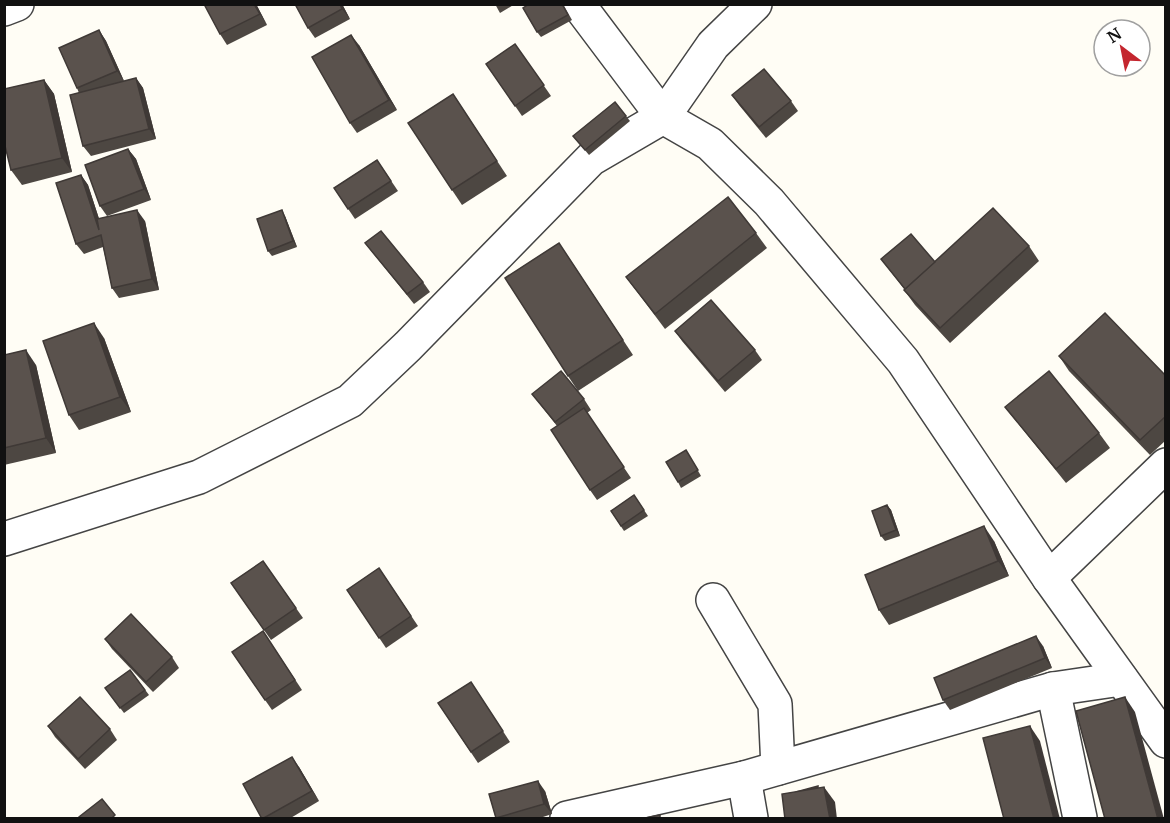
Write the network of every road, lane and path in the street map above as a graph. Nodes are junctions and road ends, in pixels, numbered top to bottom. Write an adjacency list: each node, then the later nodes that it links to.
1 (17, 4): 4 (street)
2 (578, 4): 5 (street)
3 (755, 4): 5 (street)
4 (4, 9)
5 (663, 117): 7 (street); 8 (street)
6 (1166, 465): 8 (street)
7 (4, 539)
8 (1049, 578): 10 (street)
9 (713, 600): 13 (street)
10 (1121, 679): 11 (street); 12 (street)
11 (1053, 689): 13 (street); 17 (street)
12 (1166, 741)
13 (778, 768): 14 (street)
14 (744, 778): 15 (street); 16 (street)
15 (567, 819)
16 (751, 819)
17 (1080, 819)

